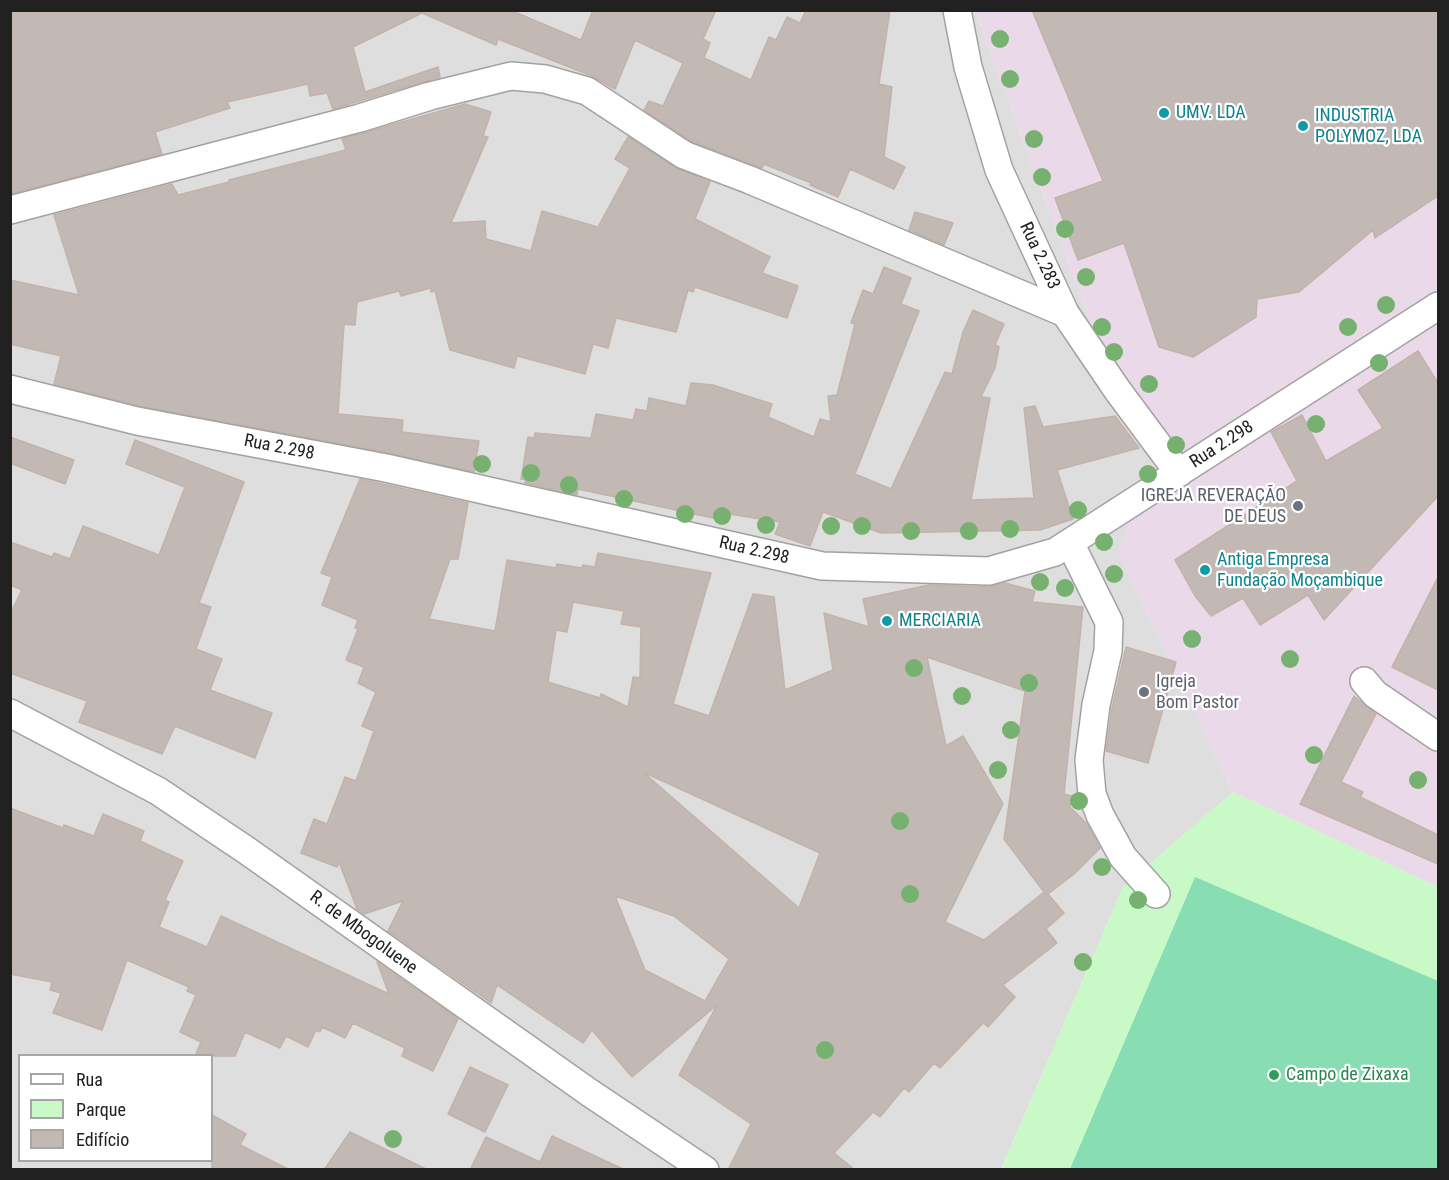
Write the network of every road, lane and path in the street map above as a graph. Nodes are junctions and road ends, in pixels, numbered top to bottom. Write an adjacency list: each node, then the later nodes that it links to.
1 (957, 10): 4 (street, Rua 2.283)
2 (10, 210): 4 (street)
3 (1438, 306): 6 (street, Rua 2.298)
4 (1065, 313): 6 (street, Rua 2.283)
5 (10, 389): 7 (street, Rua 2.298)
6 (1179, 473): 7 (street, Rua 2.298)
7 (1070, 543): 11 (street)
8 (1364, 681): 10 (street)
9 (10, 713): 12 (street, R. de Mbogoluene)
10 (1438, 737)
11 (1156, 894)
12 (705, 1170)

